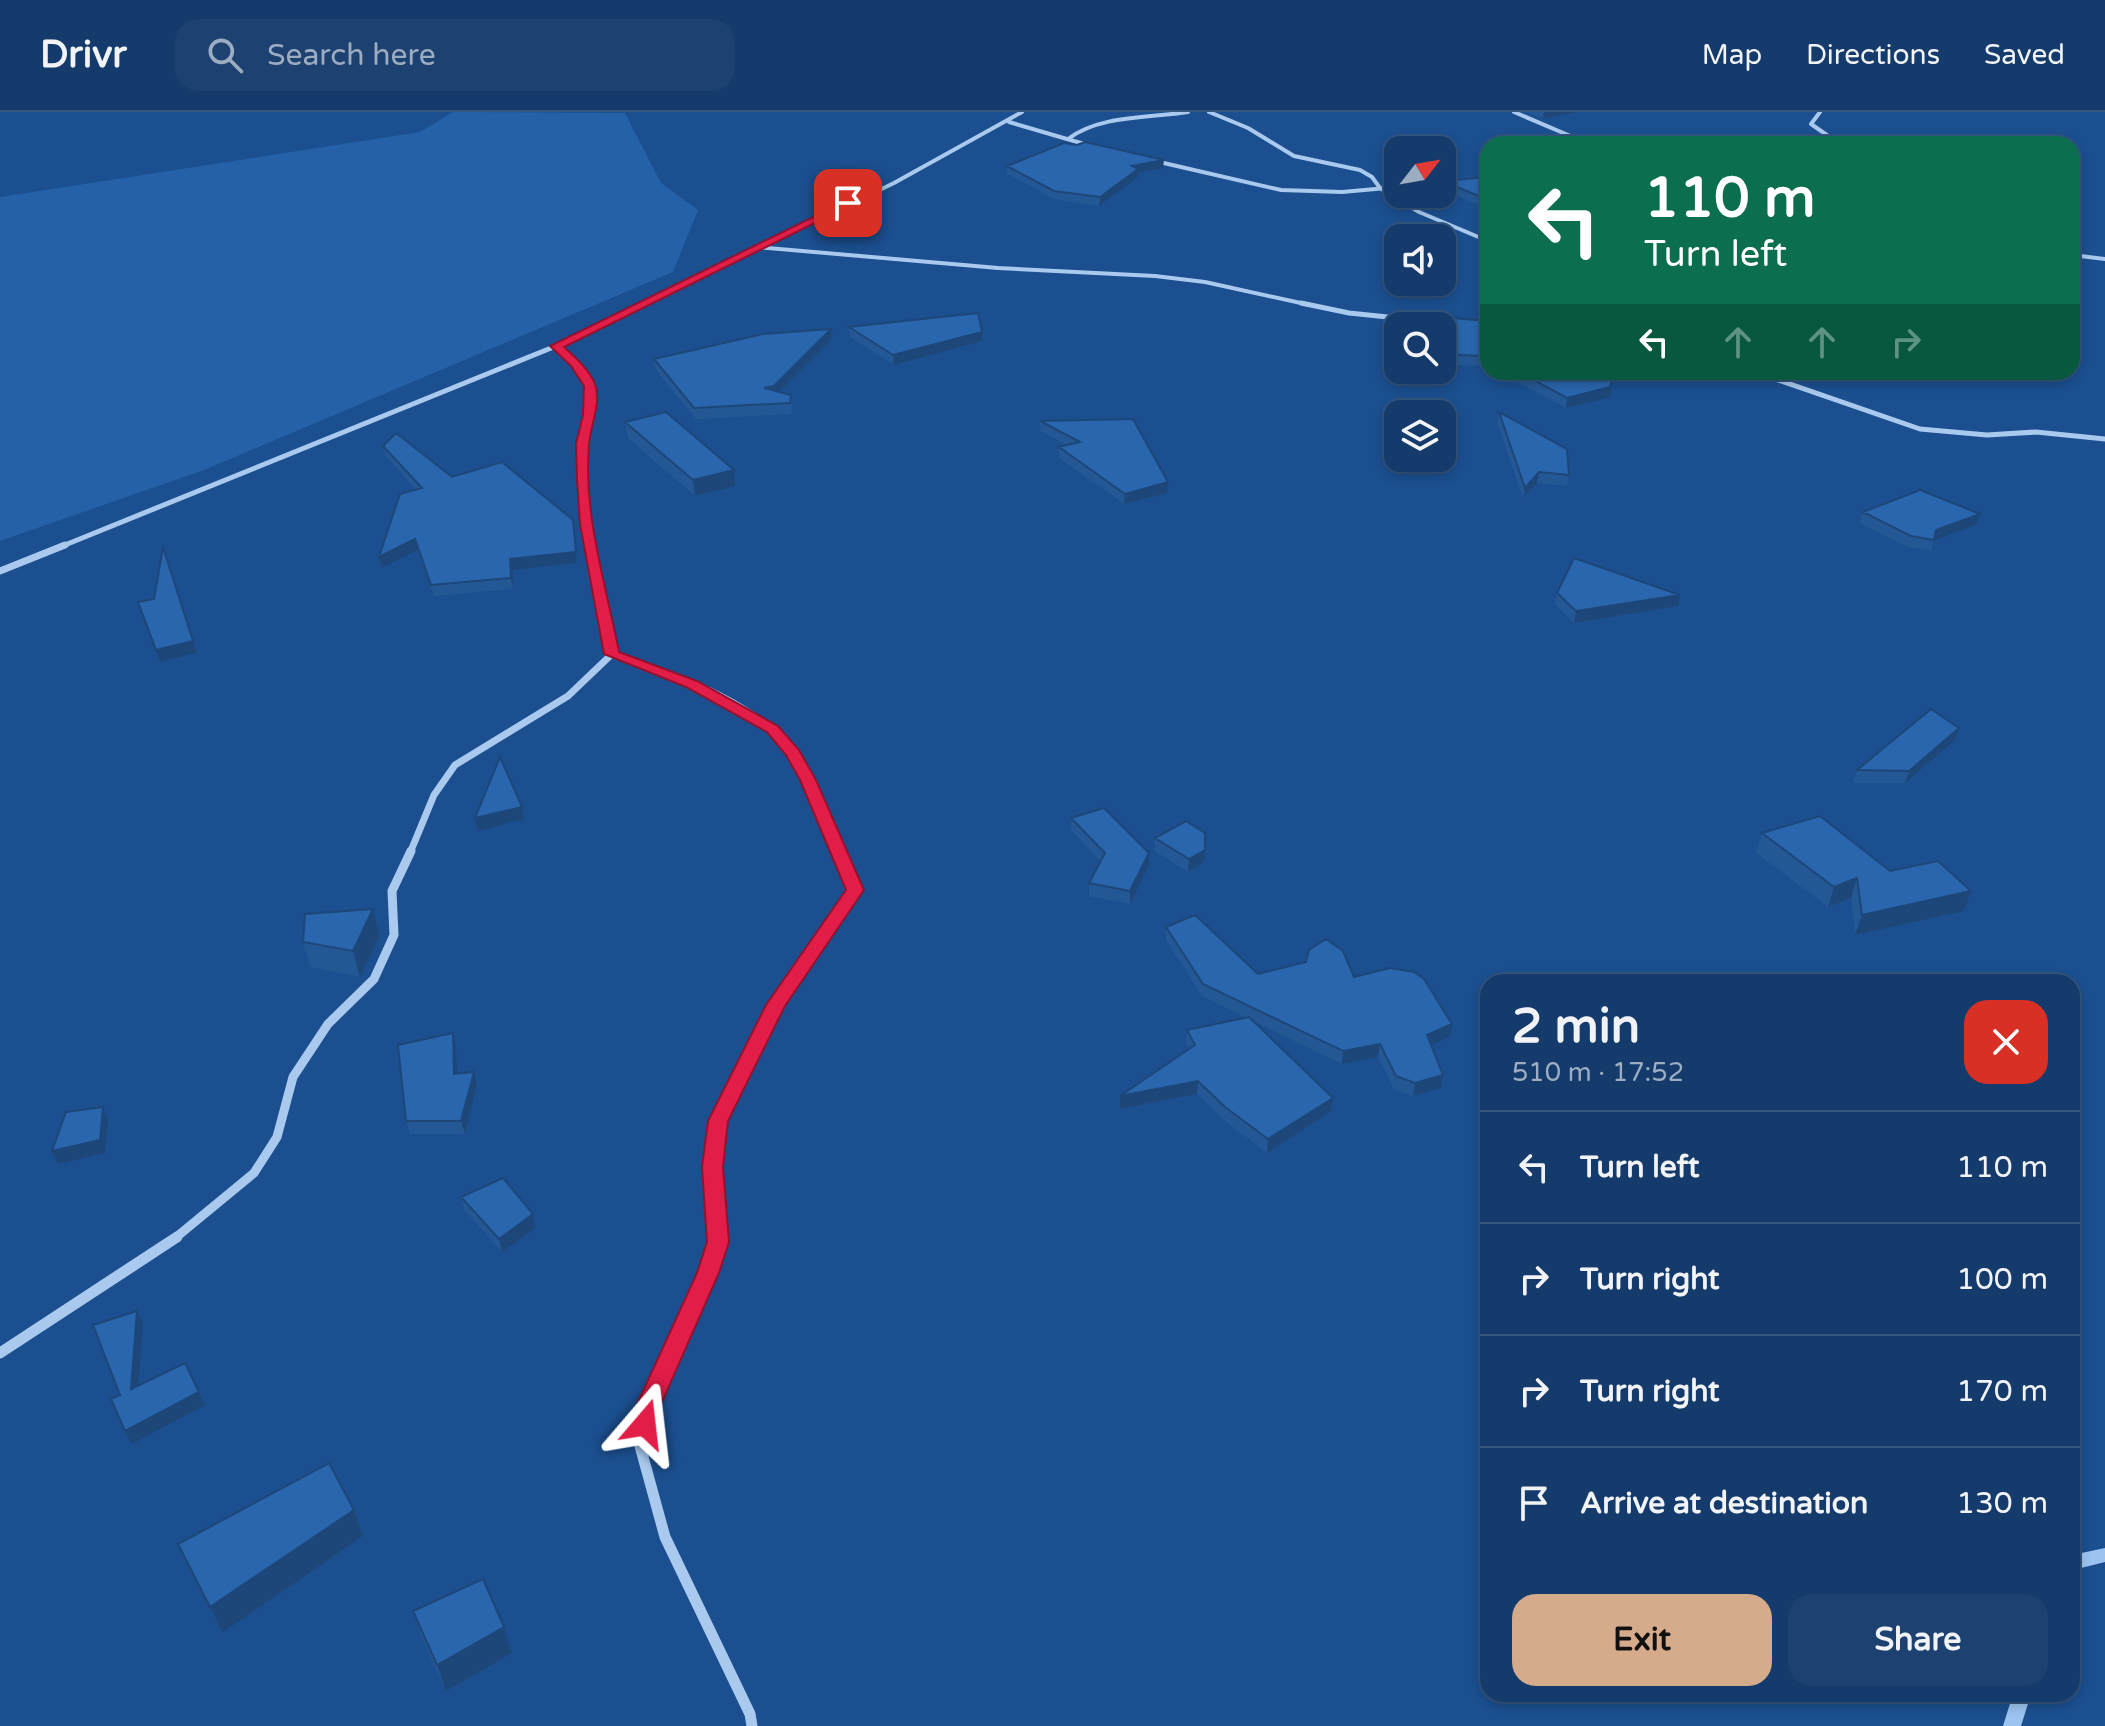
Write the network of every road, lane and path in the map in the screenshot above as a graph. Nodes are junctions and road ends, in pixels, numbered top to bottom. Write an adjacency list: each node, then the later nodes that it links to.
1 (1022, 112): 6 (street)
2 (1188, 112): 9 (street)
3 (1209, 112): 12 (street)
4 (1514, 112): 7 (street)
5 (1820, 112): 8 (street)
6 (1008, 122): 9 (street); 15 (street)
7 (1570, 136)
8 (1828, 136)
9 (1068, 139): 10 (street)
10 (1099, 148)
11 (1143, 158): 12 (street)
12 (1380, 188): 13 (street); 14 (street)
13 (1384, 188)
14 (1480, 238)
15 (756, 247): 18 (street); 19 (street)
16 (2080, 256): 17 (street)
17 (2105, 259)
18 (1460, 323)
19 (556, 346): 22 (street); 23 (street)
20 (1781, 380): 21 (street)
21 (2105, 439)
22 (0, 571)
23 (612, 654): 24 (street); 25 (street)
24 (0, 1353)
25 (752, 1726)

